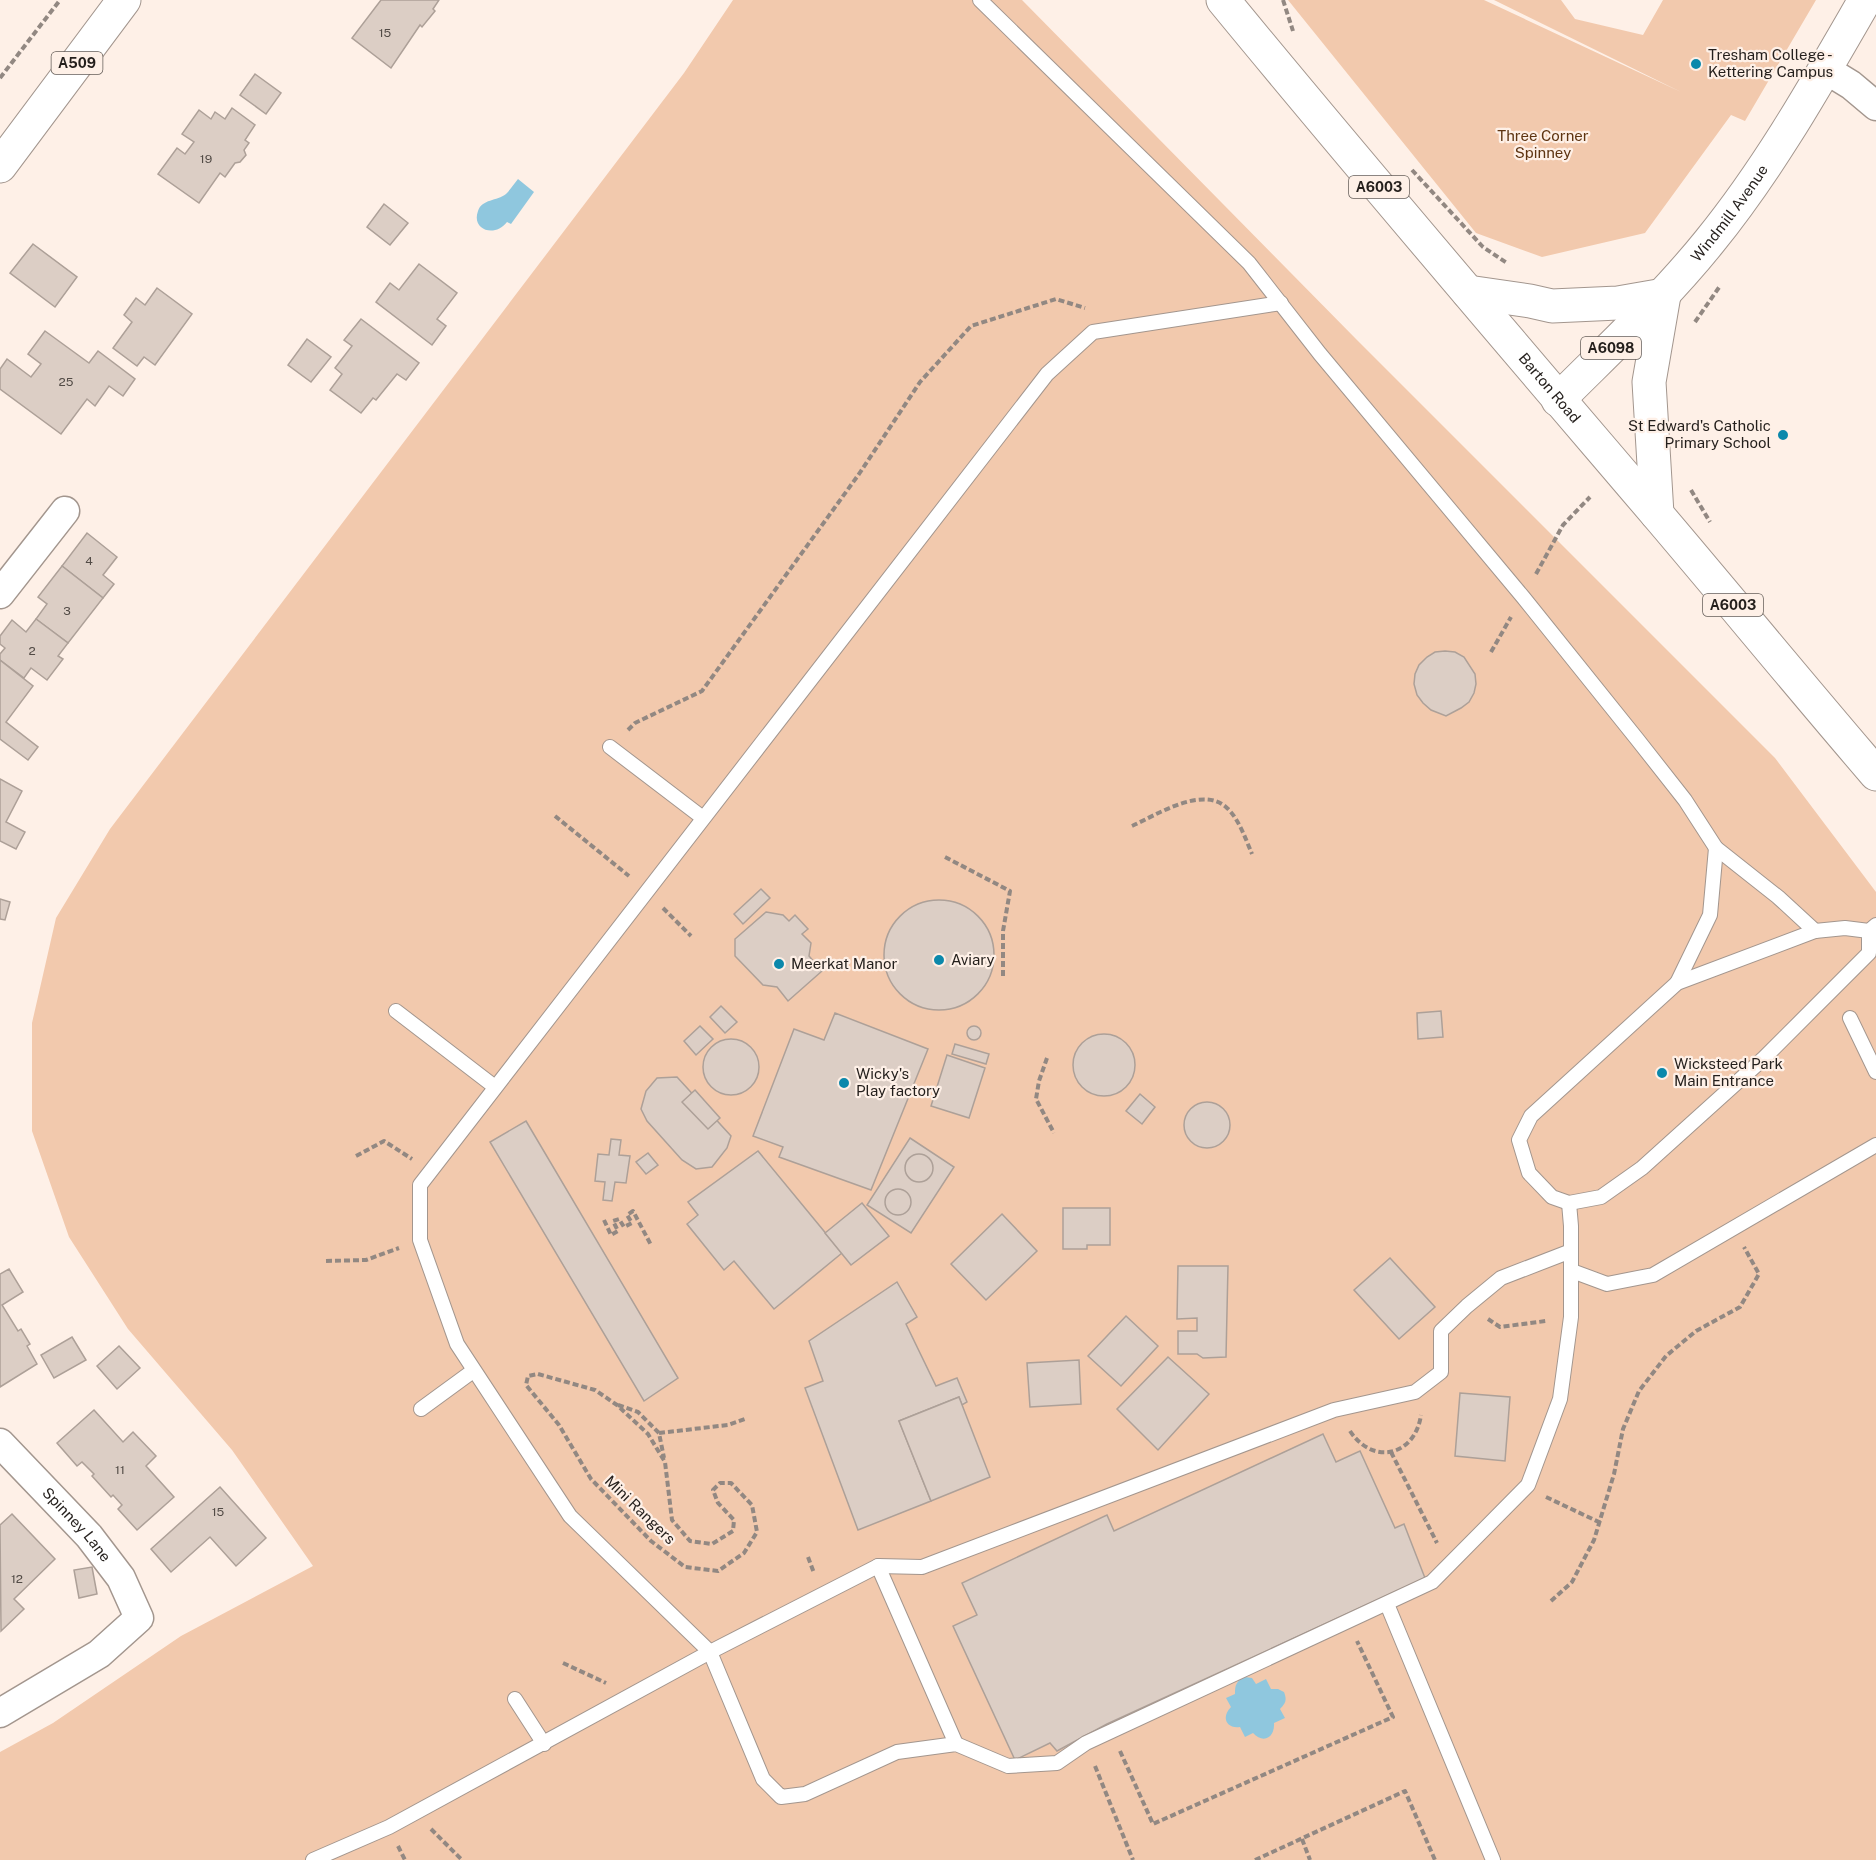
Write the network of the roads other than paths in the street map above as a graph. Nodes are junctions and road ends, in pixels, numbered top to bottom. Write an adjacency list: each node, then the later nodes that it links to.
1 (124, 0): 7 (main road, A509)
2 (980, 0): 10 (lane)
3 (1223, 0): 8 (main road, Barton Road / A6003)
4 (1865, 0): 5 (main road, Windmill Avenue / A6098)
5 (1825, 69): 6 (street); 9 (main road, Windmill Avenue / A6098)
6 (1876, 106)
7 (0, 166)
8 (1468, 292): 9 (main road); 11 (main road, Barton Road / A6003)
9 (1664, 295): 11 (main road, Windmill Avenue / A6098); 13 (main road, A6098)
10 (1281, 303): 17 (lane); 18 (lane)
11 (1558, 400): 13 (main road, Barton Road / A6003)
12 (66, 511): 14 (street)
13 (1657, 514): 16 (main road, Barton Road / A6003)
14 (0, 594)
15 (610, 747): 17 (lane)
16 (1876, 774)
17 (703, 818): 25 (lane)
18 (1716, 848): 20 (lane); 21 (lane)
19 (1873, 928): 20 (lane); 27 (lane)
20 (1815, 931): 21 (lane)
21 (1677, 983): 27 (lane)
22 (396, 1011): 25 (lane)
23 (1850, 1018): 24 (lane)
24 (1876, 1072)
25 (495, 1087): 30 (lane)
26 (1876, 1145): 29 (lane)
27 (1569, 1203): 28 (lane)
28 (1571, 1251): 29 (lane); 33 (lane)
29 (1572, 1271): 34 (lane)
30 (474, 1371): 31 (lane); 35 (lane)
31 (421, 1409)
32 (0, 1443): 37 (street, Spinney Lane)
33 (878, 1566): 35 (lane); 39 (lane)
34 (1387, 1604): 39 (lane); 41 (lane)
35 (710, 1652): 38 (lane); 39 (lane)
36 (514, 1698): 38 (lane)
37 (0, 1713)
38 (544, 1744): 40 (lane)
39 (956, 1744)
40 (313, 1860)
41 (1493, 1860)

